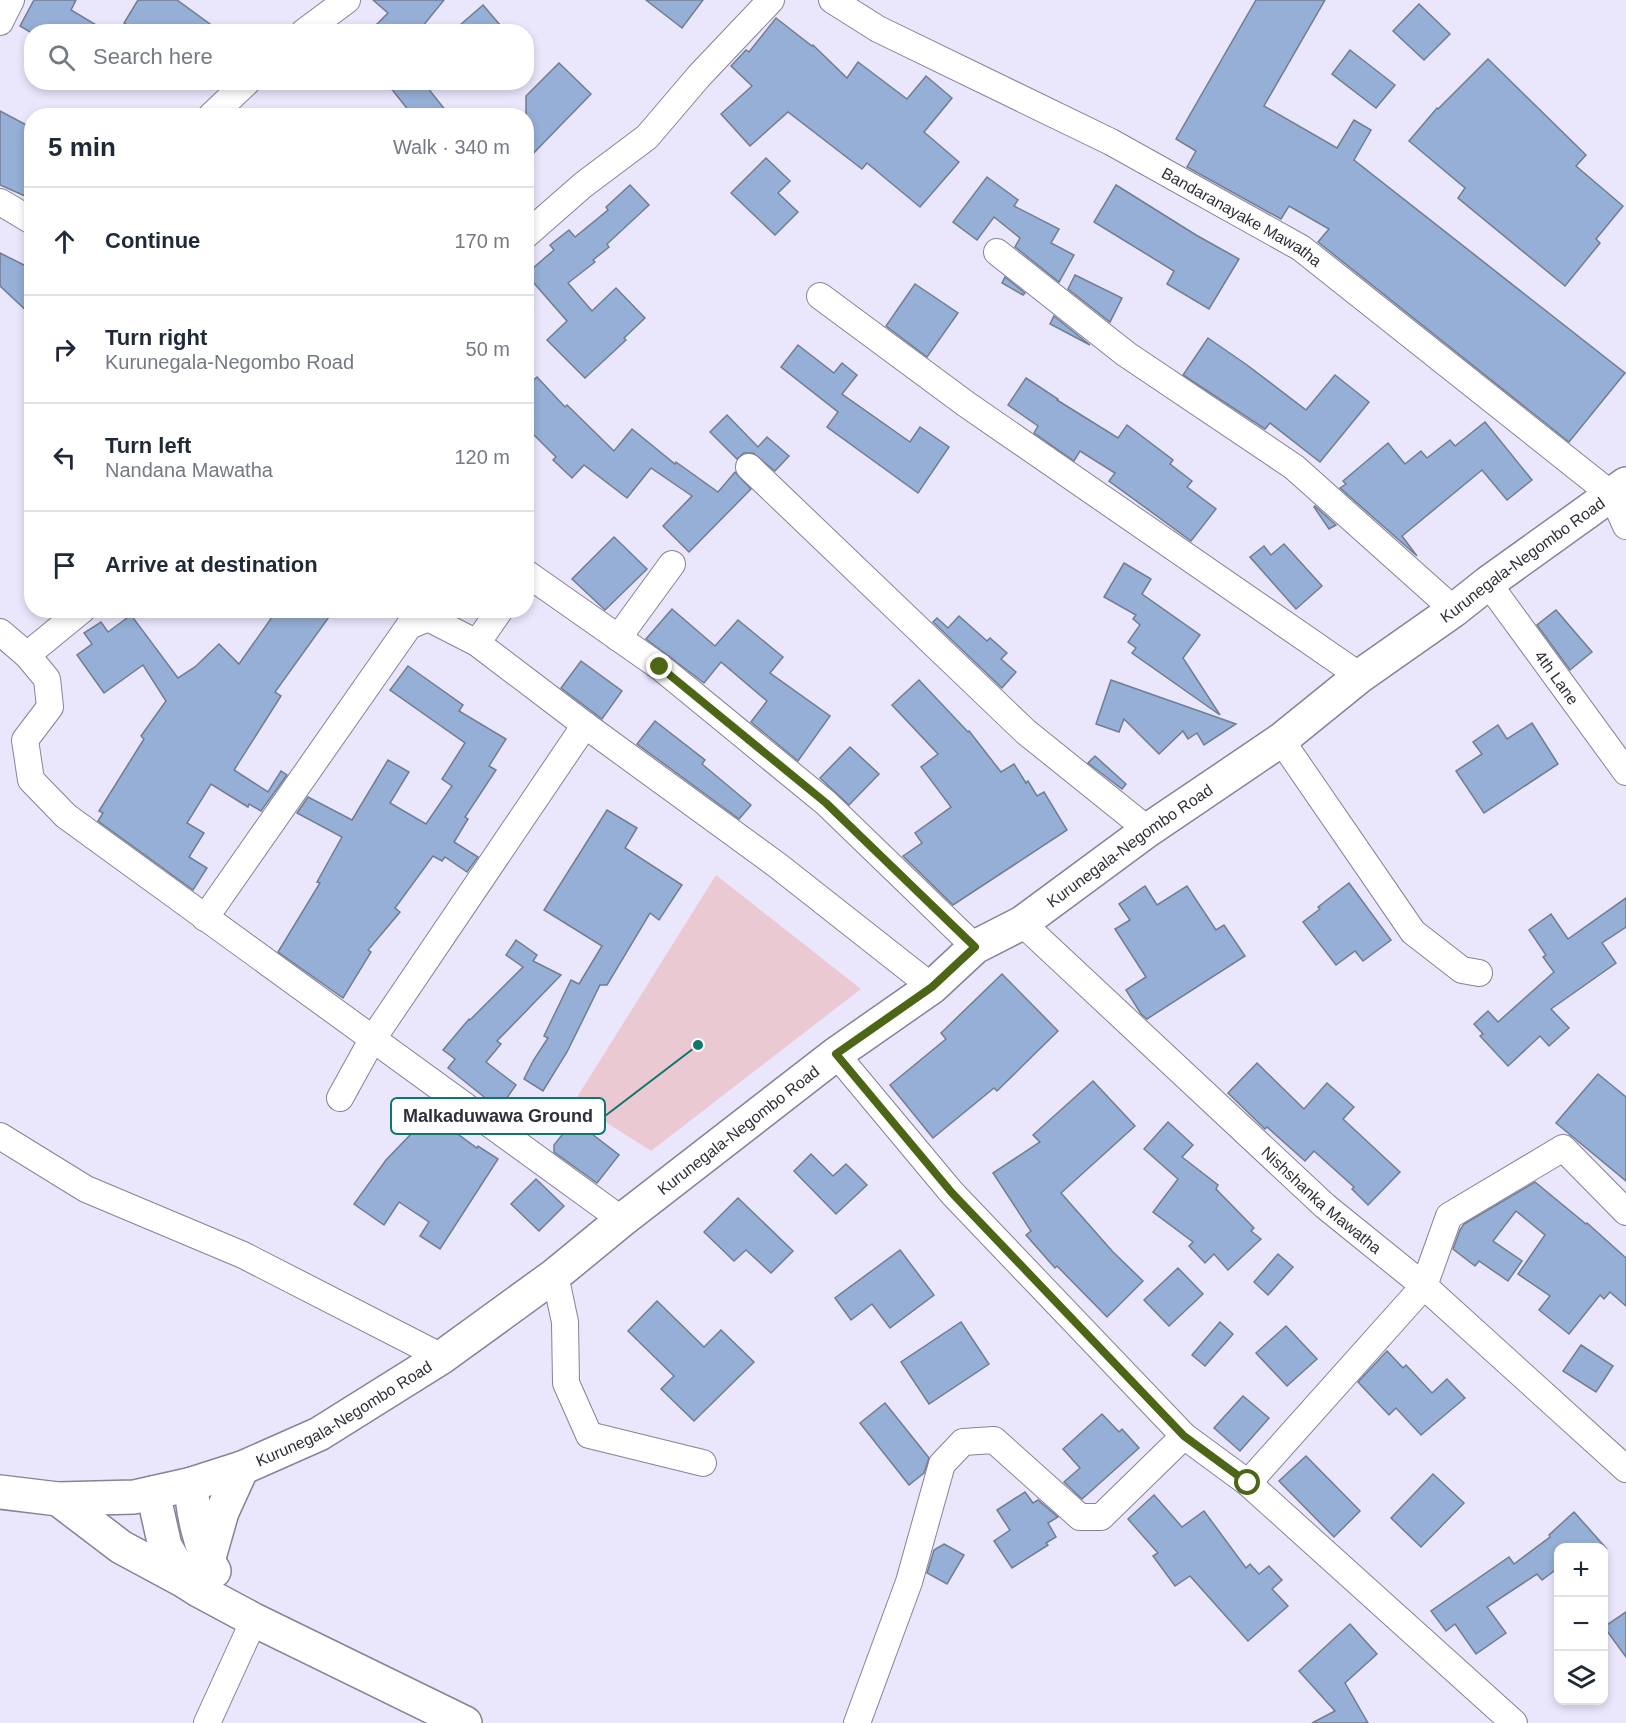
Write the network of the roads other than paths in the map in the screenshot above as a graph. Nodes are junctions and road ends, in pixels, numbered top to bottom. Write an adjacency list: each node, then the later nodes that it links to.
1 (11, 0): 5 (street)
2 (347, 0): 6 (street)
3 (771, 0): 11 (street)
4 (832, 0): 15 (street, Bandaranayake Mawatha)
5 (0, 21)
6 (315, 24)
7 (239, 90): 8 (street)
8 (219, 108)
9 (0, 201): 10 (street)
10 (24, 216)
11 (534, 228)
12 (997, 252): 20 (street)
13 (820, 296): 27 (street)
14 (749, 466): 31 (street)
15 (1619, 489): 16 (street); 19 (main road, Kurunegala-Negombo Road)
16 (1626, 526)
17 (672, 564): 24 (street)
18 (534, 579): 24 (street)
19 (1488, 583): 20 (main road, Kurunegala-Negombo Road); 30 (street, 4th Lane)
20 (1454, 610): 27 (main road, Kurunegala-Negombo Road)
21 (72, 618): 26 (street)
22 (494, 618): 25 (street)
23 (0, 632): 26 (street)
24 (618, 638): 34 (street)
25 (477, 643): 28 (street); 32 (street)
26 (27, 655): 32 (street)
27 (1360, 676): 29 (main road, Kurunegala-Negombo Road)
28 (585, 725): 36 (street); 37 (street)
29 (1281, 740): 31 (main road, Kurunegala-Negombo Road); 35 (street)
30 (1626, 772)
31 (1148, 830): 33 (main road, Kurunegala-Negombo Road)
32 (205, 918): 37 (street)
33 (1022, 923): 34 (main road, Kurunegala-Negombo Road); 44 (street, Nishshanka Mawatha)
34 (975, 947): 36 (main road, Kurunegala-Negombo Road)
35 (1479, 973)
36 (932, 987): 38 (main road, Kurunegala-Negombo Road)
37 (372, 1040): 39 (street); 42 (street)
38 (836, 1054): 42 (main road, Kurunegala-Negombo Road); 46 (street)
39 (340, 1098)
40 (0, 1136): 45 (street)
41 (1626, 1212): 44 (street)
42 (622, 1220): 43 (main road, Kurunegala-Negombo Road)
43 (555, 1275): 45 (main road, Kurunegala-Negombo Road); 47 (street)
44 (1424, 1286): 49 (street, Nishshanka Mawatha); 50 (street)
45 (441, 1357): 48 (main road, Kurunegala-Negombo Road)
46 (1184, 1436): 50 (street); 60 (street)
47 (703, 1463)
48 (242, 1468): 51 (main road, Kurunegala-Negombo Road); 55 (main road)
49 (1626, 1469)
50 (1248, 1483): 61 (street)
51 (192, 1484): 53 (main road, Kurunegala-Negombo Road); 55 (main road)
52 (0, 1492): 54 (main road, Kurunegala-Negombo Road)
53 (153, 1493): 54 (main road, Kurunegala-Negombo Road); 55 (main road)
54 (58, 1499): 55 (main road)
55 (197, 1571): 56 (main road)
56 (247, 1615): 57 (main road); 58 (street)
57 (430, 1716): 59 (main road)
58 (207, 1723)
59 (465, 1723)
60 (857, 1723)
61 (1514, 1723)

